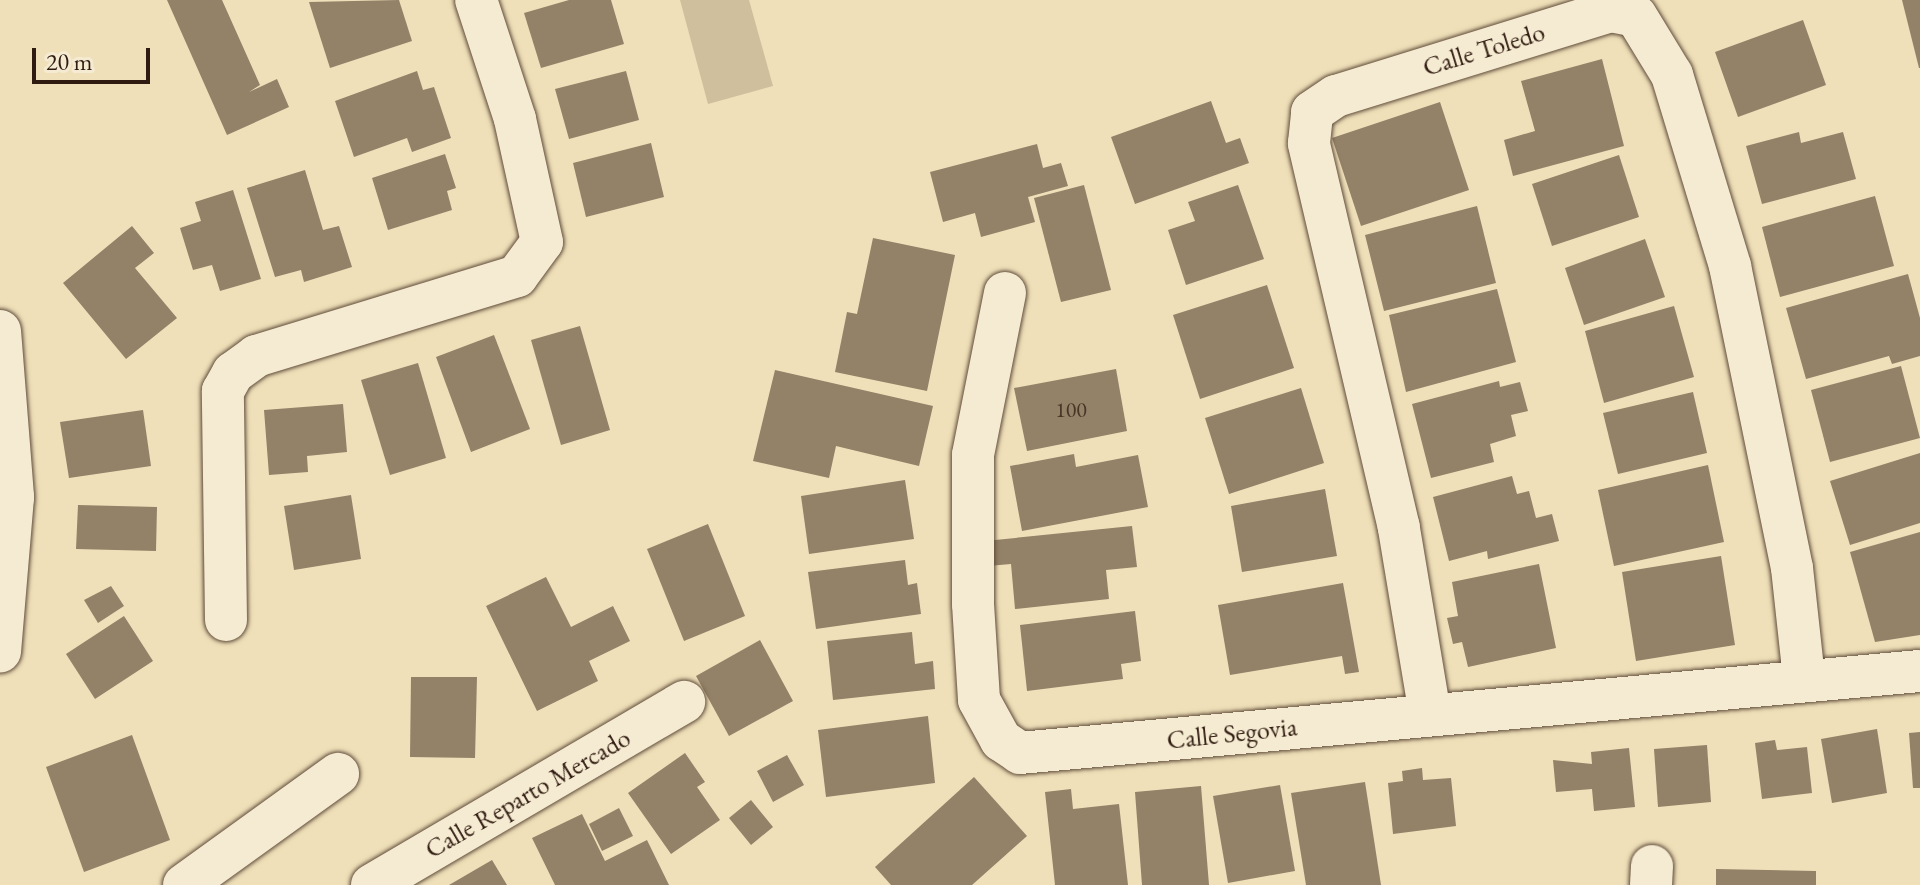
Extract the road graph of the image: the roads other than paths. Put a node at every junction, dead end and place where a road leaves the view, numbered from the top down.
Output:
1 (476, 0) edge
2 (1005, 293) dead end
3 (0, 331) edge
4 (226, 620) dead end
5 (0, 651) edge
6 (1920, 671) edge
7 (1804, 678) junction
8 (684, 702) dead end
9 (1430, 714) junction
10 (338, 774) dead end
11 (184, 885) edge
12 (372, 885) edge

1 - 4 street
2 - 9 street, Calle Segovia
3 - 5 street
6 - 7 street, Calle Segovia
7 - 9 street, Calle Segovia
7 - 9 street, Calle Toledo
8 - 12 street, Calle Reparto Mercado
10 - 11 street

